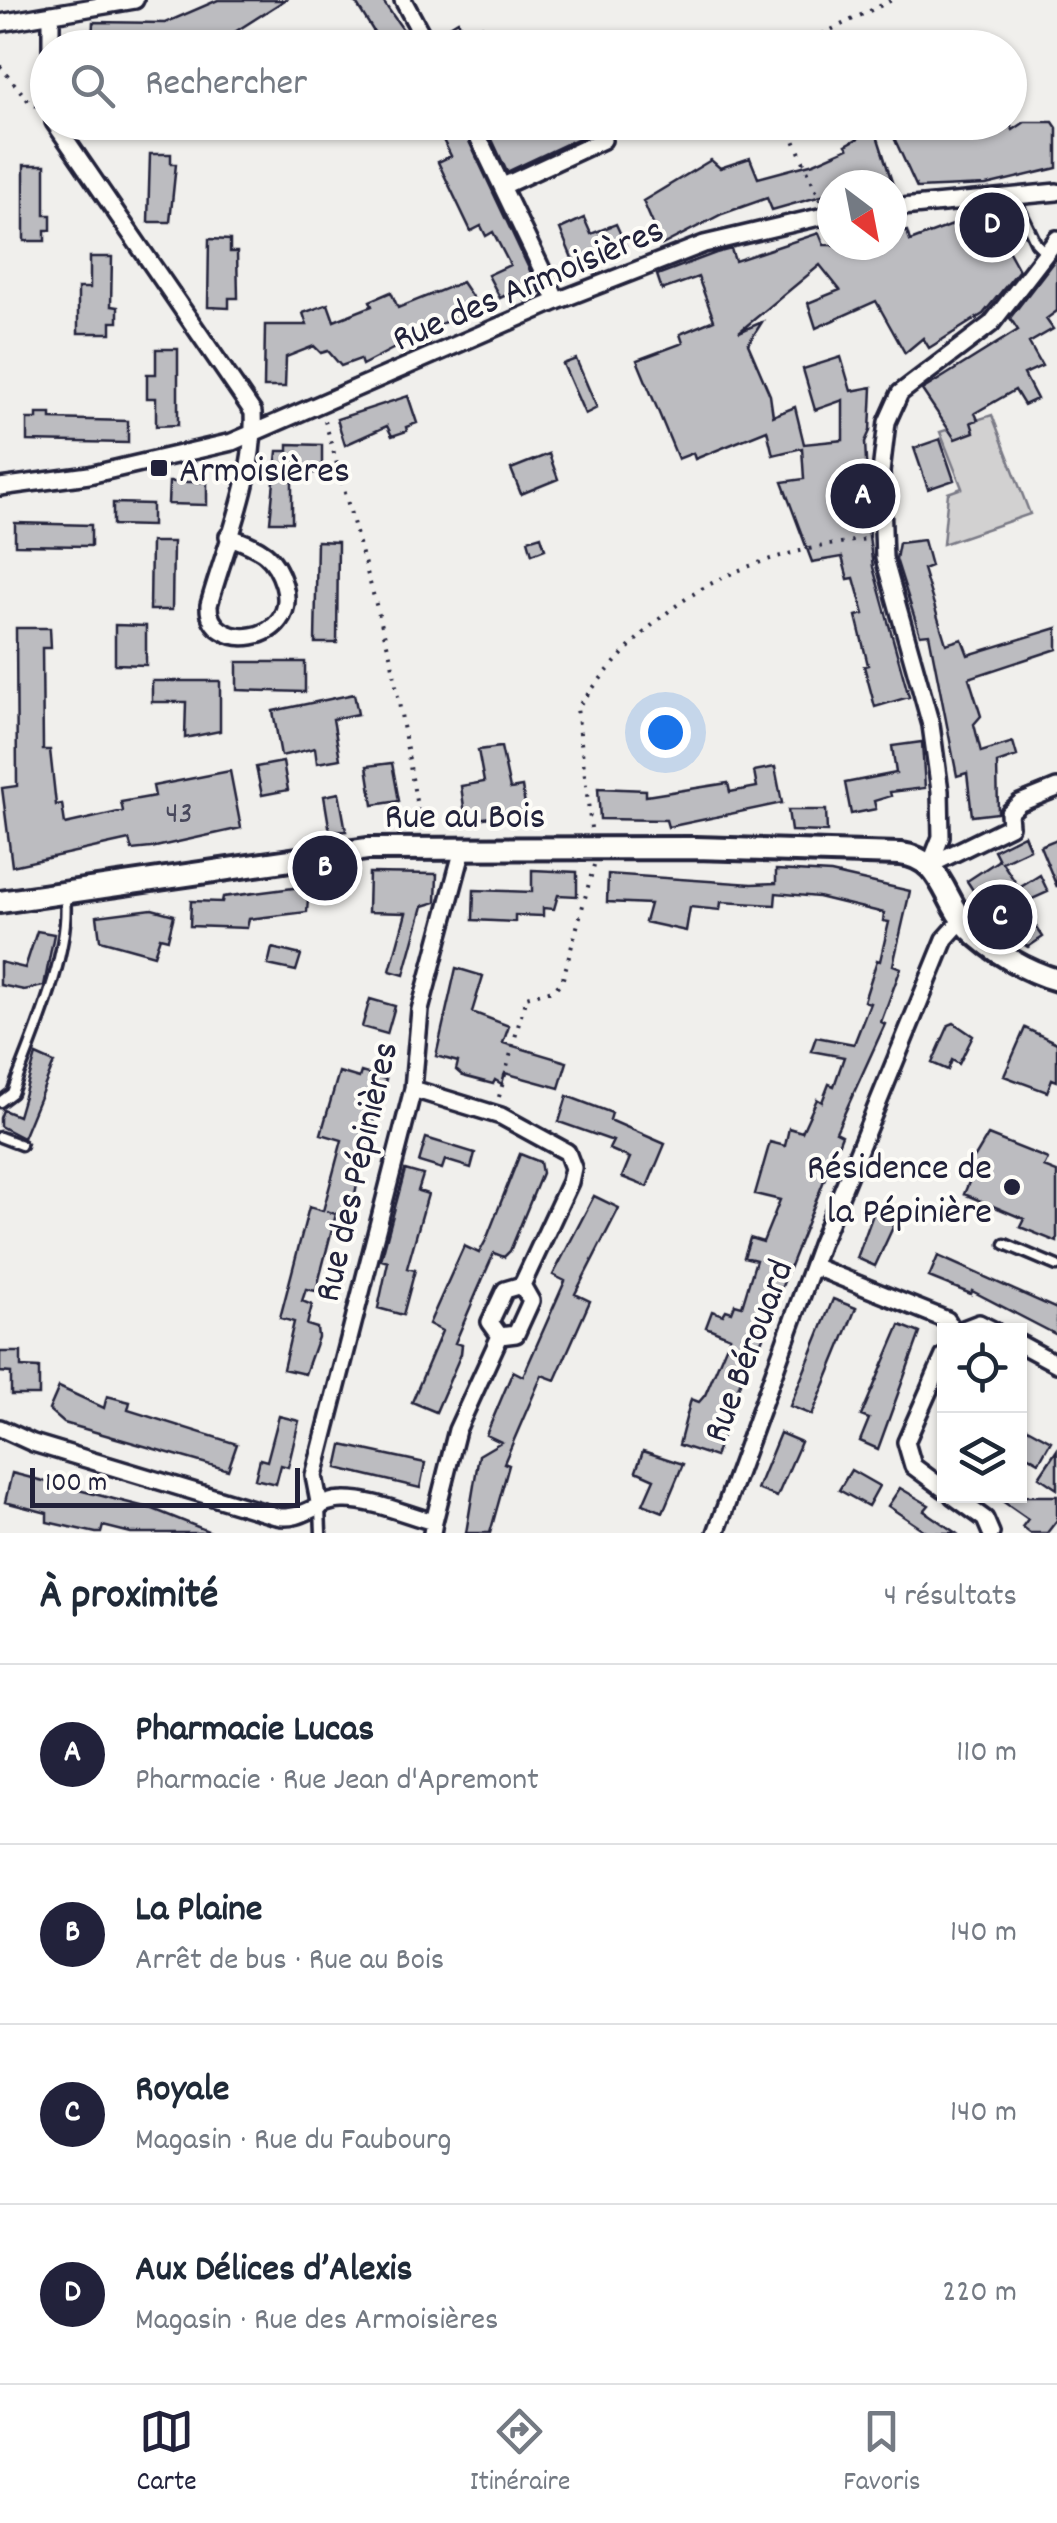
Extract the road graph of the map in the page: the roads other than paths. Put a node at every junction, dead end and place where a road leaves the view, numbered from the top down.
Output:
1 (136, 0) edge
2 (403, 0) edge
3 (51, 14) junction
4 (0, 23) edge
5 (51, 30) edge
6 (419, 30) edge
7 (66, 140) edge
8 (479, 140) edge
9 (602, 140) dead end
10 (503, 186) junction
11 (1057, 192) edge
12 (1006, 198) junction
13 (907, 207) edge
14 (817, 217) edge
15 (1057, 239) edge
16 (1046, 253) junction
17 (557, 301) junction
18 (254, 433) junction
19 (0, 487) edge
20 (228, 536) junction
21 (1057, 788) edge
22 (462, 849) junction
23 (930, 865) junction
24 (64, 892) junction
25 (0, 902) edge
26 (962, 920) junction
27 (1057, 980) edge
28 (412, 1089) junction
29 (0, 1102) edge
30 (0, 1136) edge
31 (20, 1145) dead end
32 (1005, 1244) dead end
33 (1057, 1266) edge
34 (815, 1267) junction
35 (522, 1284) junction
36 (949, 1323) edge
37 (500, 1336) junction
38 (1027, 1348) edge
39 (1057, 1364) edge
40 (937, 1372) edge
41 (0, 1428) edge
42 (937, 1484) edge
43 (963, 1503) edge
44 (320, 1507) junction
45 (433, 1528) edge
46 (321, 1533) edge
47 (716, 1533) edge
48 (991, 1533) edge

1 - 3 street
2 - 6 street
3 - 4 street
3 - 5 street
7 - 18 street
8 - 10 street
9 - 10 street
10 - 17 street
11 - 12 street
12 - 13 street
12 - 16 lane
14 - 17 street, Rue des Armoisières
15 - 16 street
16 - 23 street
17 - 18 street, Rue des Armoisières
18 - 19 street, Rue des Armoisières
18 - 20 street
20 - 20 street
21 - 23 street
22 - 23 main road, Rue au Bois
22 - 24 main road, Rue au Bois
22 - 28 street, Rue des Pépinières
23 - 26 main road
24 - 25 main road, Rue au Bois
24 - 29 lane
26 - 27 main road
26 - 34 street, Rue Bérouard
28 - 35 street
28 - 44 street, Rue des Pépinières
30 - 31 lane
32 - 33 lane
34 - 36 street
34 - 47 street, Rue Bérouard
35 - 37 street
35 - 37 street
37 - 45 street
38 - 39 street
40 - 42 street
41 - 44 street
43 - 48 street
44 - 45 street
44 - 46 lane

